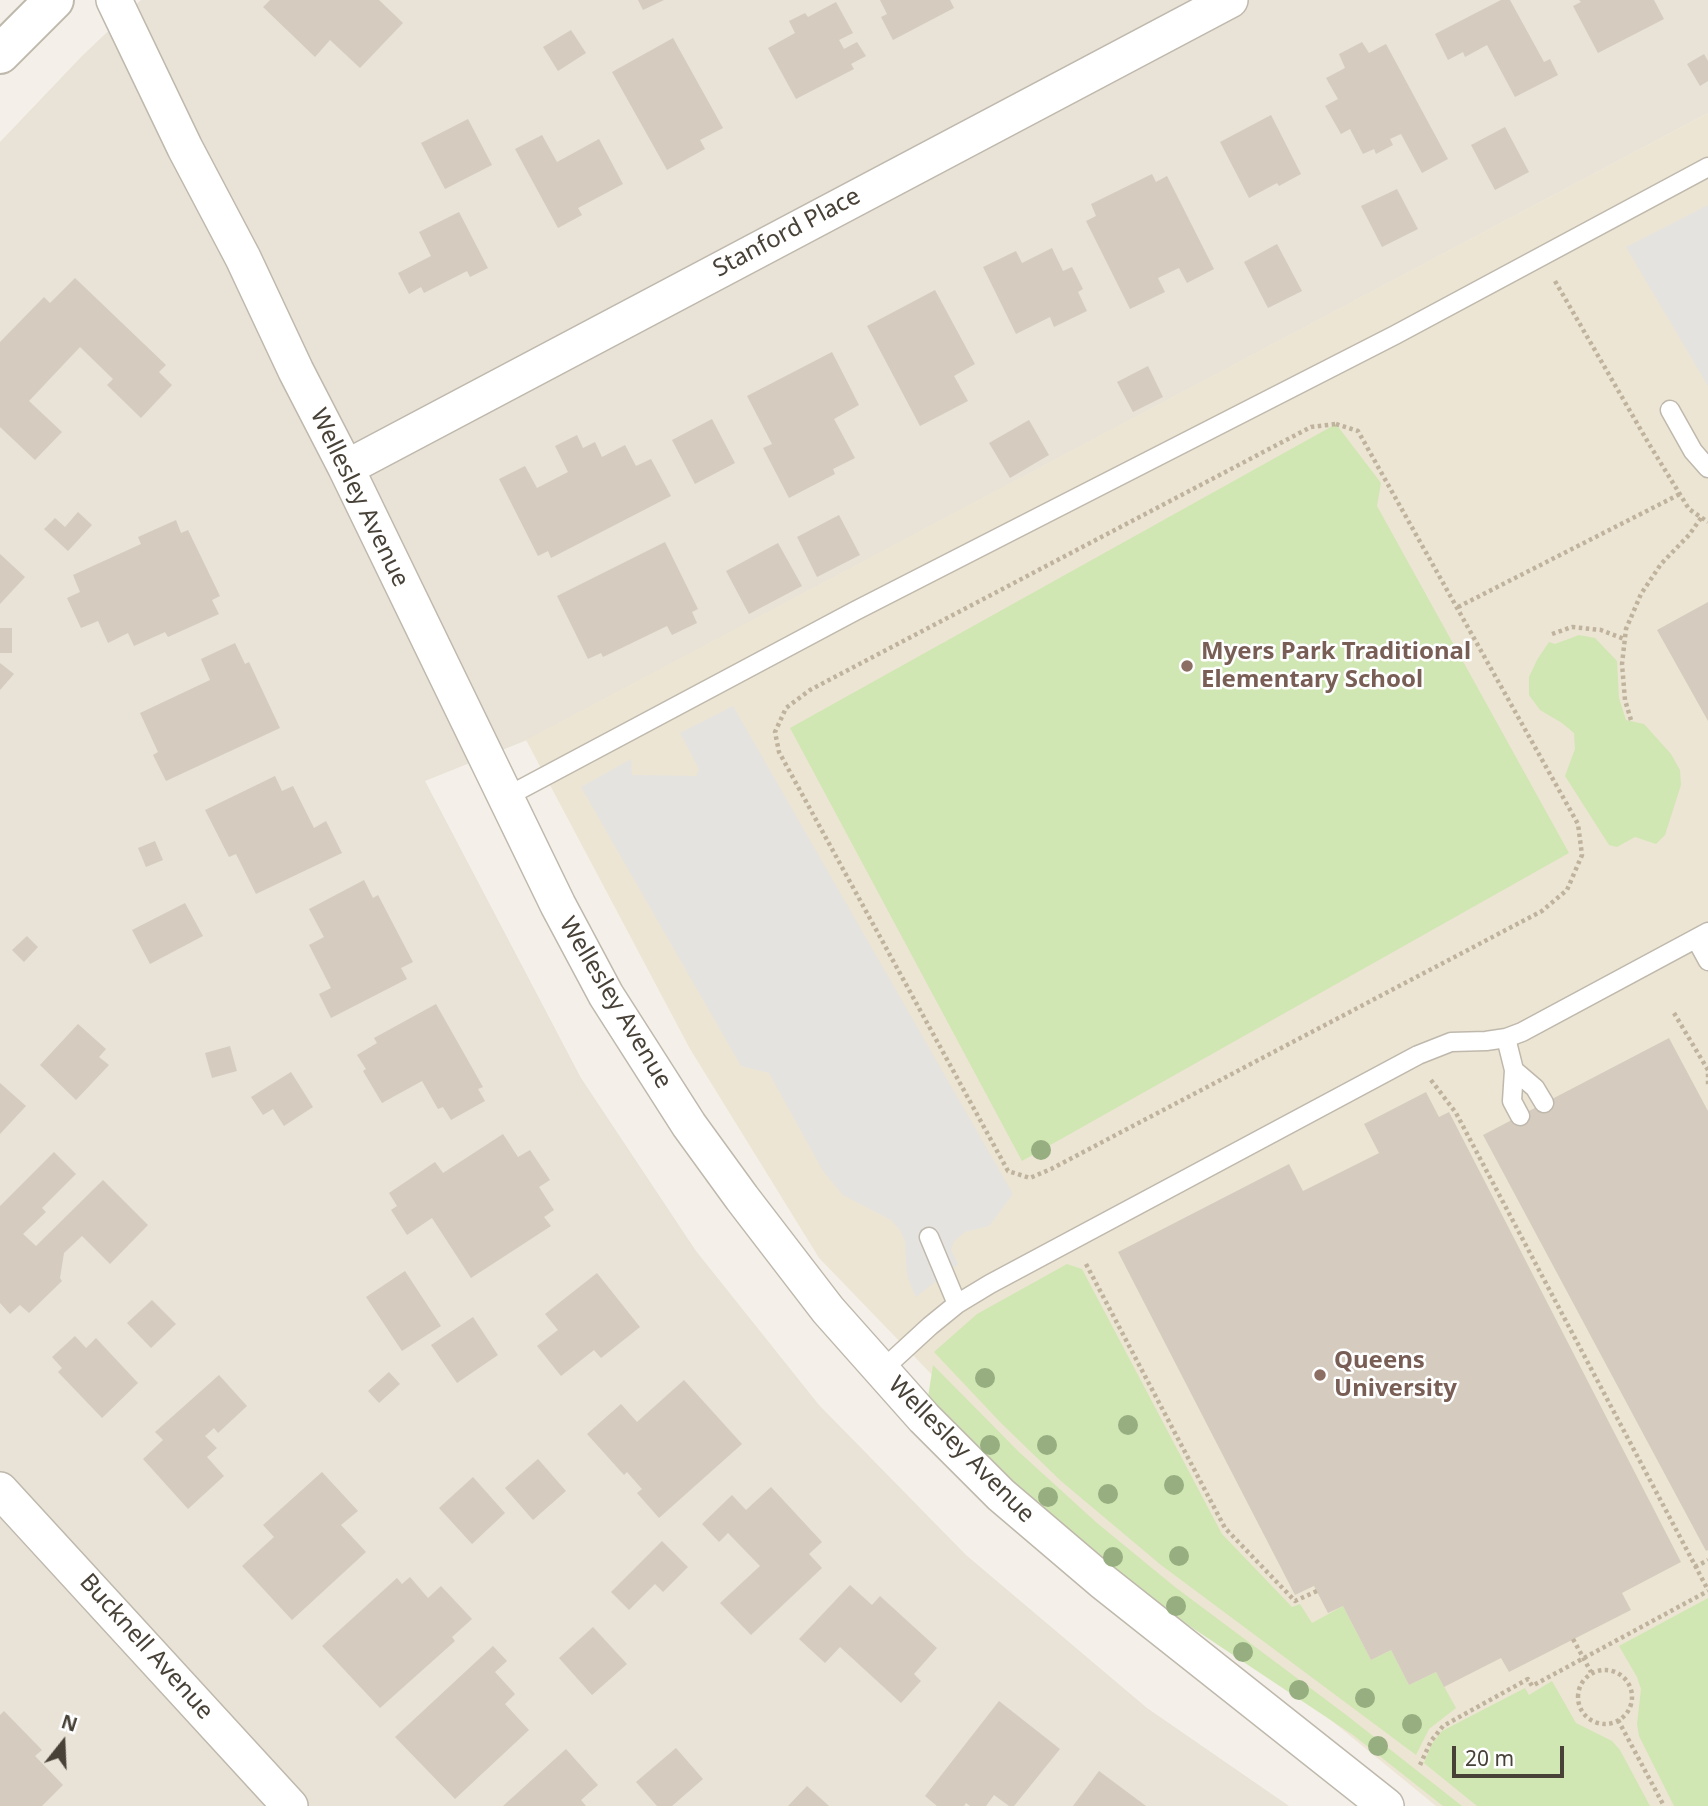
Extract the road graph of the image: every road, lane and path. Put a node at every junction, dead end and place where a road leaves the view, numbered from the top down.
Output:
1 (54, 0) edge
2 (114, 0) edge
3 (1230, 0) edge
4 (0, 54) edge
5 (1708, 167) edge
6 (1541, 256) junction
7 (1670, 410) dead end
8 (346, 468) junction
9 (1708, 468) edge
10 (1680, 494) junction
11 (1701, 518) junction
12 (1708, 522) edge
13 (1458, 607) junction
14 (1552, 634) dead end
15 (1624, 639) junction
16 (1631, 720) dead end
17 (506, 797) junction
18 (1702, 936) edge
19 (1708, 961) edge
20 (1674, 1013) dead end
21 (1506, 1038) junction
22 (1514, 1070) junction
23 (1429, 1075) dead end
24 (1708, 1085) edge
25 (1544, 1103) dead end
26 (1520, 1116) dead end
27 (929, 1237) dead end
28 (1073, 1239) junction
29 (957, 1304) junction
30 (881, 1371) junction
31 (0, 1490) edge
32 (1708, 1560) edge
33 (1695, 1567) junction
34 (1708, 1590) edge
35 (1317, 1591) dead end
36 (1573, 1639) dead end
37 (1583, 1658) junction
38 (1591, 1672) junction
39 (1618, 1720) junction
40 (1420, 1765) dead end
41 (290, 1806) edge
42 (1386, 1806) edge
43 (1664, 1806) edge

1 - 4 street
2 - 8 street, Wellesley Avenue
3 - 8 street, Stanford Place
5 - 6 lane
6 - 10 path
6 - 17 lane
7 - 9 lane
8 - 17 street, Wellesley Avenue
10 - 11 path
10 - 13 path
11 - 12 path
11 - 15 path
13 - 13 path
14 - 15 path
15 - 16 path
17 - 30 street, Wellesley Avenue
18 - 19 lane
18 - 21 lane
20 - 24 path
21 - 22 lane
21 - 28 lane
22 - 25 lane
22 - 26 lane
23 - 33 path
27 - 29 lane
28 - 29 lane
28 - 35 path
29 - 30 lane
30 - 42 street, Wellesley Avenue
31 - 41 street, Bucknell Avenue
32 - 33 path
33 - 34 path
34 - 37 path
36 - 37 path
37 - 38 path
37 - 40 path
38 - 39 path
38 - 39 path
39 - 43 path

